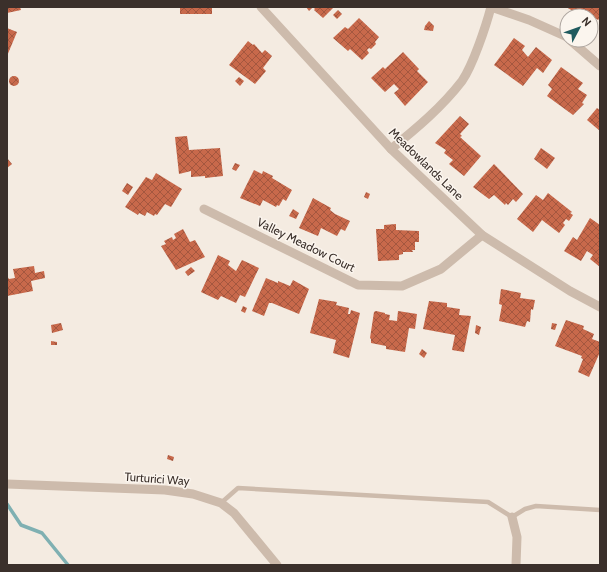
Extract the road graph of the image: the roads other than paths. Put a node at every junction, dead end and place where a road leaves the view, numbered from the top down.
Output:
1 (261, 7) edge
2 (491, 7) edge
3 (559, 34) edge
4 (579, 48) edge
5 (600, 66) edge
6 (391, 149) junction
7 (204, 209) dead end
8 (482, 235) junction
9 (600, 307) edge
10 (7, 484) edge
11 (221, 503) junction
12 (600, 510) edge
13 (512, 517) junction
14 (277, 565) edge
15 (516, 565) edge

1 - 6 street, Meadowlands Lane
2 - 3 street
2 - 6 street
4 - 5 street
6 - 8 street, Meadowlands Lane
7 - 8 street, Valley Meadow Court
8 - 9 street, Meadowlands Lane
10 - 11 street, Turturici Way
11 - 13 lane
11 - 14 street, Turturici Way
12 - 13 lane
13 - 15 street

